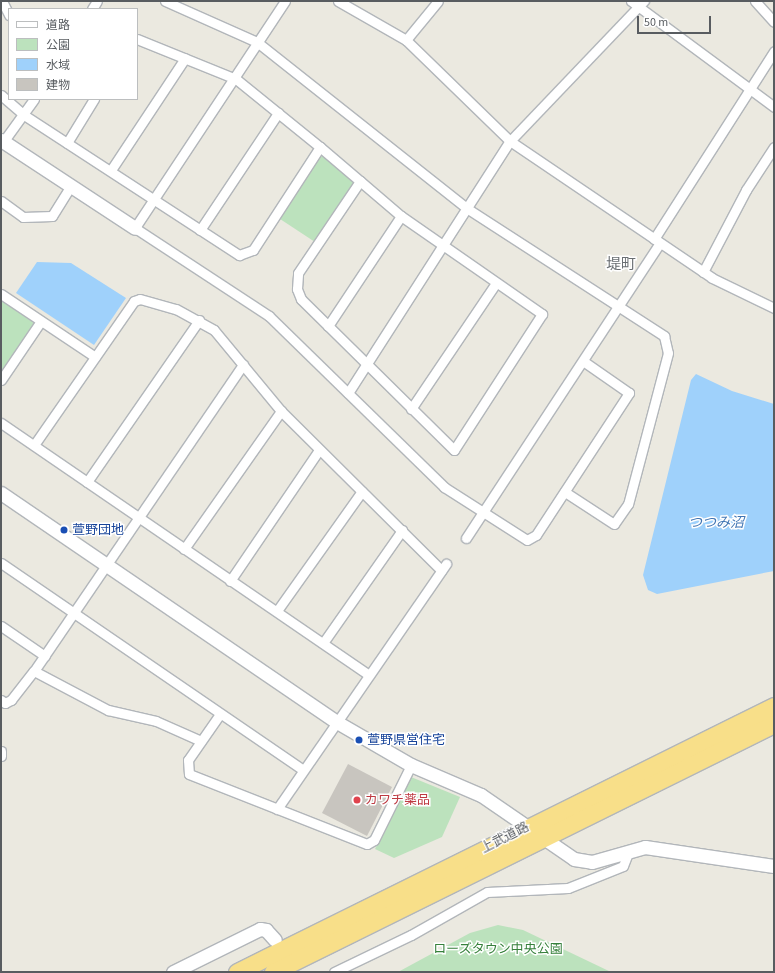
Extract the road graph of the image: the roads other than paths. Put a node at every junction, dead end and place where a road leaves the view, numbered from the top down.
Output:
1 (2, 1) edge
2 (165, 1) edge
3 (285, 1) edge
4 (338, 1) edge
5 (438, 1) edge
6 (630, 1) edge
7 (755, 1) edge
8 (642, 5) edge
9 (8, 13) edge
10 (774, 22) edge
11 (138, 39) edge
12 (406, 40) junction
13 (257, 42) junction
14 (774, 51) edge
15 (185, 58) junction
16 (236, 79) junction
17 (750, 88) junction
18 (1, 95) edge
19 (33, 100) edge
20 (93, 100) edge
21 (774, 106) edge
22 (278, 113) junction
23 (24, 115) junction
24 (2, 141) edge
25 (510, 142) junction
26 (66, 143) junction
27 (320, 147) junction
28 (774, 147) edge
29 (111, 170) junction
30 (360, 181) junction
31 (70, 187) junction
32 (1, 200) edge
33 (156, 200) junction
34 (468, 209) junction
35 (401, 216) junction
36 (135, 228) junction
37 (200, 230) junction
38 (657, 241) junction
39 (443, 247) junction
40 (703, 272) junction
41 (496, 283) junction
42 (1, 294) edge
43 (619, 306) junction
44 (774, 308) edge
45 (199, 320) junction
46 (41, 321) junction
47 (328, 326) junction
48 (95, 357) junction
49 (583, 361) junction
50 (243, 364) junction
51 (367, 365) junction
52 (1, 380) edge
53 (348, 393) junction
54 (412, 409) junction
55 (281, 411) junction
56 (1, 423) edge
57 (34, 445) junction
58 (319, 450) junction
59 (86, 482) junction
60 (362, 491) junction
61 (565, 492) junction
62 (1, 493) edge
63 (482, 512) junction
64 (138, 518) junction
65 (402, 530) junction
66 (466, 538) dead end
67 (184, 549) junction
68 (1, 563) edge
69 (106, 564) junction
70 (230, 581) junction
71 (279, 608) dead end
72 (73, 613) junction
73 (1, 626) edge
74 (323, 643) junction
75 (45, 656) junction
76 (34, 671) junction
77 (368, 674) junction
78 (1, 700) edge
79 (774, 706) edge
80 (220, 714) junction
81 (335, 721) junction
82 (774, 724) edge
83 (201, 741) junction
84 (1, 751) edge
85 (1, 756) edge
86 (411, 765) junction
87 (302, 769) junction
88 (277, 809) junction
89 (528, 826) junction
90 (544, 839) junction
91 (629, 850) junction
92 (774, 866) edge
93 (275, 940) dead end
94 (173, 972) edge
95 (237, 972) edge
96 (273, 972) edge
97 (334, 972) edge

1 - 9 street
2 - 13 street
3 - 13 street
4 - 12 street
5 - 12 street
6 - 8 street
7 - 10 street
8 - 17 street
8 - 25 street
11 - 15 street
12 - 25 street
13 - 16 street
13 - 34 street
14 - 17 street
15 - 16 street
15 - 29 street
16 - 22 street
16 - 33 street
17 - 21 street
17 - 38 street
18 - 23 street
19 - 23 street
20 - 26 street
22 - 27 street
22 - 37 street
23 - 24 street
23 - 26 street
24 - 31 street
25 - 34 street
25 - 38 street
26 - 29 street
27 - 30 street
27 - 37 street
28 - 40 street
29 - 33 street
30 - 35 street
30 - 47 street
31 - 32 street
31 - 36 street
33 - 36 street
33 - 37 street
34 - 39 street
34 - 43 street
35 - 39 street
35 - 47 street
36 - 53 street
38 - 40 street
38 - 43 street
39 - 41 street
39 - 51 street
40 - 44 street
41 - 54 street
41 - 54 street
42 - 46 street
43 - 49 street
43 - 61 street
45 - 48 street
45 - 50 street
45 - 59 street
46 - 48 street
46 - 52 street
47 - 51 street
48 - 57 street
49 - 61 street
49 - 63 street
50 - 55 street
50 - 64 street
51 - 53 street
51 - 54 street
53 - 63 street
55 - 58 street
55 - 67 street
56 - 57 street
57 - 59 street
58 - 60 street
58 - 70 street
59 - 64 street
60 - 65 street
60 - 71 street
61 - 63 street
62 - 69 street
63 - 66 street
64 - 67 street
64 - 69 street
65 - 74 street
65 - 77 street
67 - 70 street
68 - 72 street
69 - 72 street
69 - 81 street
70 - 74 street
72 - 75 street
72 - 80 street
73 - 75 street
74 - 77 street
75 - 76 street
76 - 78 street
76 - 83 street
77 - 81 street
79 - 89 highway, 上武道路
80 - 83 street
80 - 87 street
81 - 86 street
81 - 87 street
82 - 90 highway, 上武道路
83 - 88 street
84 - 85 street
86 - 88 street
86 - 89 street
87 - 88 street
89 - 90 street
89 - 95 highway, 上武道路
90 - 91 street
90 - 96 highway, 上武道路
91 - 92 street
91 - 97 street
93 - 94 street

